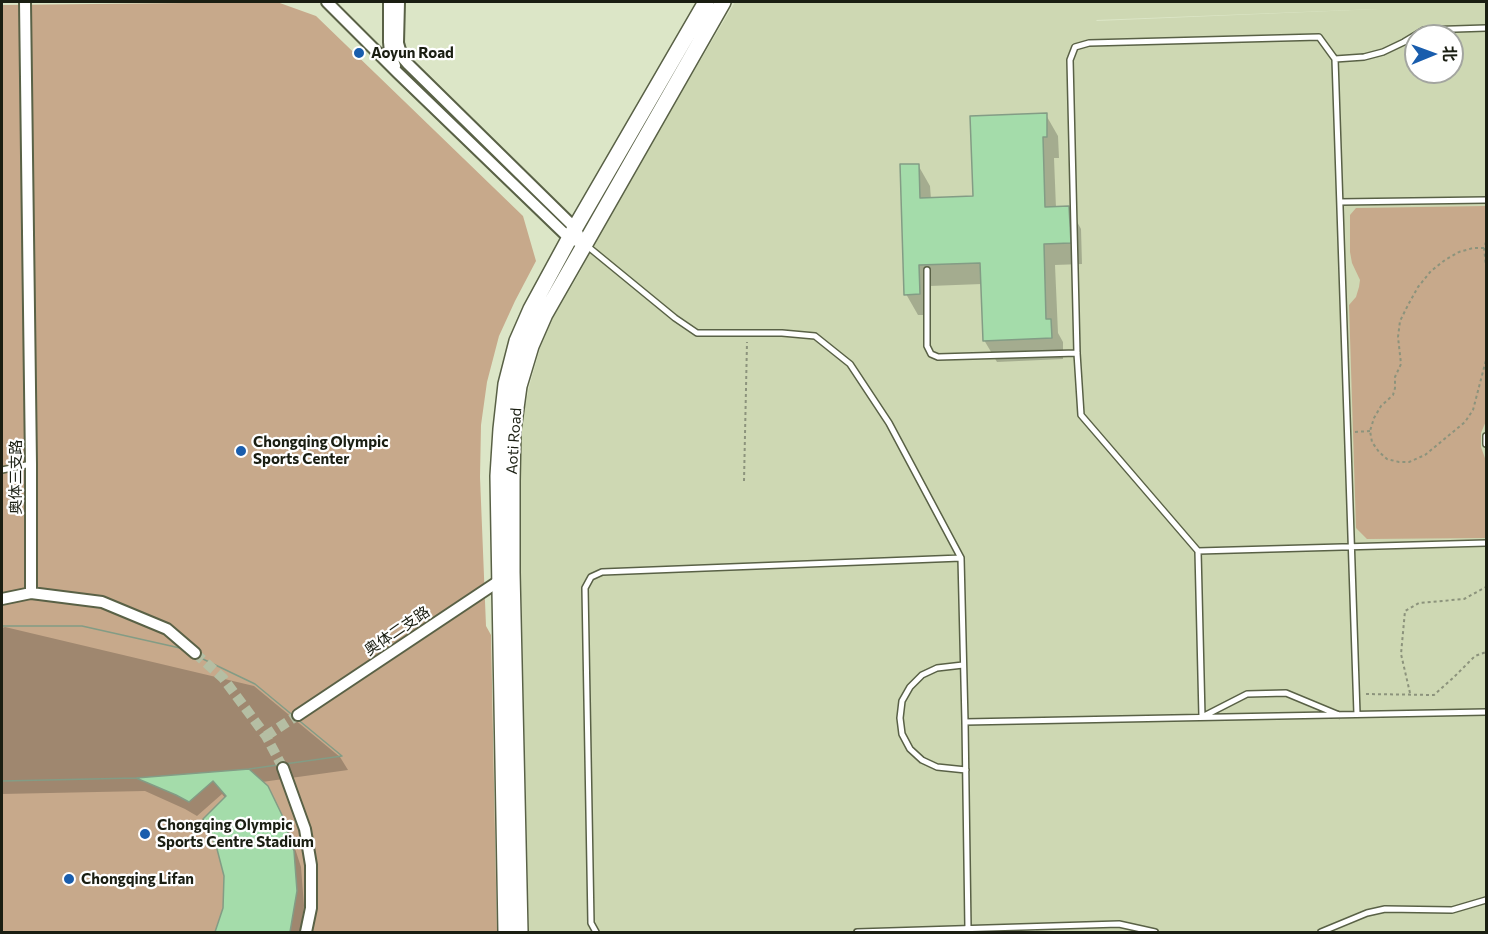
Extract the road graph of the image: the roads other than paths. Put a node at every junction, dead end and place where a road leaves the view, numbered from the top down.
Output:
1 (24, 2) edge
2 (327, 2) edge
3 (389, 2) edge
4 (399, 2) edge
5 (706, 2) edge
6 (723, 2) edge
7 (1486, 28) edge
8 (1335, 59) junction
9 (398, 74) junction
10 (1486, 200) edge
11 (1340, 202) junction
12 (572, 233) junction
13 (585, 244) junction
14 (927, 270) dead end
15 (1077, 353) junction
16 (1486, 436) edge
17 (1486, 444) edge
18 (31, 464) junction
19 (2, 470) edge
20 (1486, 543) edge
21 (1352, 547) junction
22 (1198, 551) junction
23 (961, 558) junction
24 (512, 572) junction
25 (499, 582) junction
26 (31, 593) junction
27 (2, 598) edge
28 (195, 654) tunnel mouth
29 (963, 665) junction
30 (1486, 712) edge
31 (1357, 714) junction
32 (298, 715) tunnel mouth
33 (1339, 715) junction
34 (1202, 717) junction
35 (965, 722) junction
36 (283, 768) tunnel mouth
37 (966, 770) junction
38 (1486, 900) edge
39 (968, 929) junction
40 (306, 933) edge
41 (506, 933) edge
42 (520, 933) edge
43 (596, 933) edge
44 (857, 933) edge
45 (1155, 933) edge
46 (1321, 933) edge

1 - 18 street, 奥体三支路
2 - 9 street
3 - 9 street
4 - 12 street
5 - 12 main road, Aoti Road
6 - 13 main road, Aoti Road
7 - 8 lane
8 - 11 lane
8 - 15 lane
9 - 12 street
10 - 11 lane
11 - 21 lane
12 - 13 street
12 - 25 main road, Aoti Road
13 - 23 lane
13 - 24 main road, Aoti Road
14 - 15 lane
15 - 22 lane
16 - 17 lane
18 - 19 lane
18 - 26 street, 奥体三支路
20 - 21 lane
21 - 22 lane
21 - 31 lane
22 - 34 lane
23 - 29 lane
23 - 43 lane
24 - 25 street, 奥体二支路
24 - 42 main road, Aoti Road
25 - 32 street, 奥体二支路
25 - 41 main road, Aoti Road
26 - 27 street
26 - 28 street
29 - 35 lane
29 - 37 lane
30 - 31 lane
31 - 33 lane
33 - 34 lane
33 - 34 lane
34 - 35 lane
35 - 37 lane
36 - 40 street
37 - 39 lane
38 - 46 lane
39 - 44 lane
39 - 45 lane

